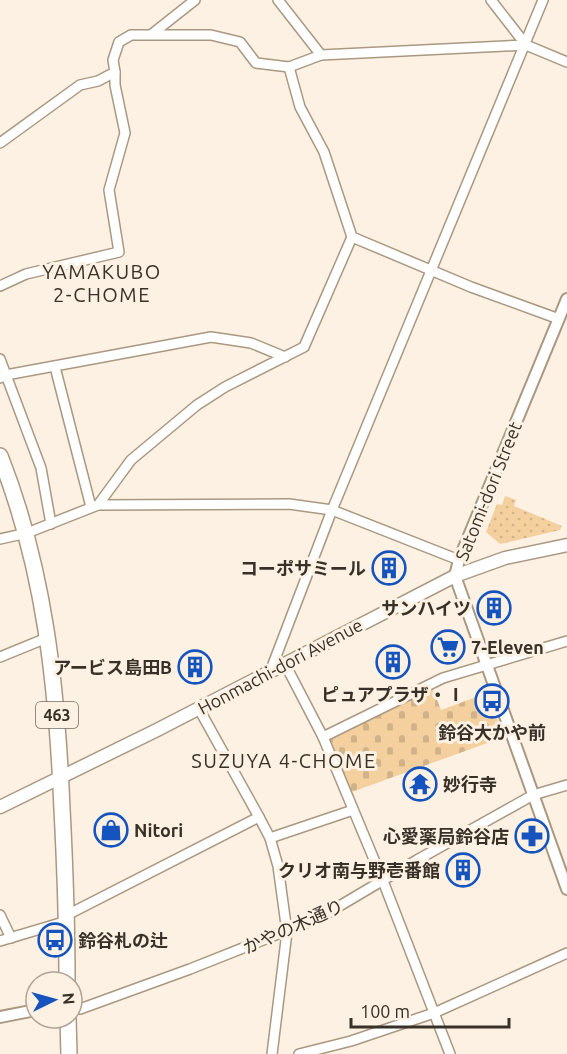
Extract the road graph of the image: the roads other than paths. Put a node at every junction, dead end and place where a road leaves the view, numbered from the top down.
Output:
1 (195, 0) edge
2 (278, 0) edge
3 (491, 0) edge
4 (543, 0) edge
5 (152, 34) junction
6 (526, 45) junction
7 (321, 55) junction
8 (567, 62) edge
9 (290, 67) junction
10 (115, 72) junction
11 (0, 143) edge
12 (352, 237) junction
13 (431, 269) junction
14 (0, 286) edge
15 (567, 299) edge
16 (559, 319) junction
17 (285, 357) junction
18 (0, 359) edge
19 (55, 367) junction
20 (3, 377) edge
21 (0, 456) edge
22 (95, 506) junction
23 (332, 510) junction
24 (51, 524) junction
25 (27, 533) junction
26 (0, 539) edge
27 (567, 545) edge
28 (459, 560) junction
29 (455, 576) junction
30 (49, 637) junction
31 (567, 641) edge
32 (0, 657) edge
33 (285, 664) junction
34 (486, 664) junction
35 (270, 672) junction
36 (199, 709) junction
37 (323, 737) junction
38 (61, 779) junction
39 (567, 785) edge
40 (533, 795) junction
41 (0, 807) edge
42 (353, 810) junction
43 (260, 817) junction
44 (270, 837) junction
45 (382, 881) junction
46 (567, 889) edge
47 (0, 915) edge
48 (67, 918) junction
49 (287, 932) junction
50 (11, 938) junction
51 (0, 941) edge
52 (567, 953) edge
53 (67, 970) edge
54 (84, 1008) edge
55 (24, 1012) edge
56 (434, 1013) junction
57 (0, 1017) edge
58 (68, 1030) edge
59 (69, 1054) edge
60 (273, 1054) edge
61 (299, 1054) edge
62 (450, 1054) edge

1 - 5 street
2 - 7 street
3 - 6 street
4 - 6 street
5 - 9 street
5 - 10 street
6 - 7 street
6 - 8 street
6 - 13 street
7 - 9 street
9 - 12 street
10 - 11 street
10 - 14 street
12 - 13 street
12 - 17 street
13 - 16 street
13 - 23 street
15 - 16 street, Satomi-dori Street
16 - 28 street, Satomi-dori Street
17 - 19 street
17 - 22 street
18 - 20 street
19 - 20 street
19 - 22 street
20 - 24 street
21 - 25 highway, 463
22 - 23 street
22 - 24 street
23 - 28 street
23 - 35 street
24 - 25 street
25 - 26 street
25 - 30 highway, 463
27 - 29 main road, Honmachi-dori Avenue
28 - 29 street, Satomi-dori Street
29 - 33 main road, Honmachi-dori Avenue
29 - 34 street, Satomi-dori Street
30 - 32 street
30 - 38 highway, 463
31 - 34 street
33 - 35 main road, Honmachi-dori Avenue
33 - 37 street
34 - 37 street
34 - 40 street, Satomi-dori Street
35 - 36 main road, Honmachi-dori Avenue
36 - 38 main road, Honmachi-dori Avenue
36 - 43 street
37 - 42 street
38 - 41 main road, Honmachi-dori Avenue
38 - 48 highway, 463
39 - 40 street, かやの木通り
40 - 45 street, かやの木通り
40 - 46 street, Satomi-dori Street
42 - 44 street
42 - 45 street
43 - 44 street
43 - 48 street
44 - 49 street
45 - 49 street, かやの木通り
45 - 56 street
47 - 50 street
48 - 50 street
48 - 53 highway, 463
49 - 54 street, かやの木通り
49 - 60 street
50 - 51 street
52 - 56 street
55 - 57 street
56 - 61 street
56 - 62 street
58 - 59 highway

